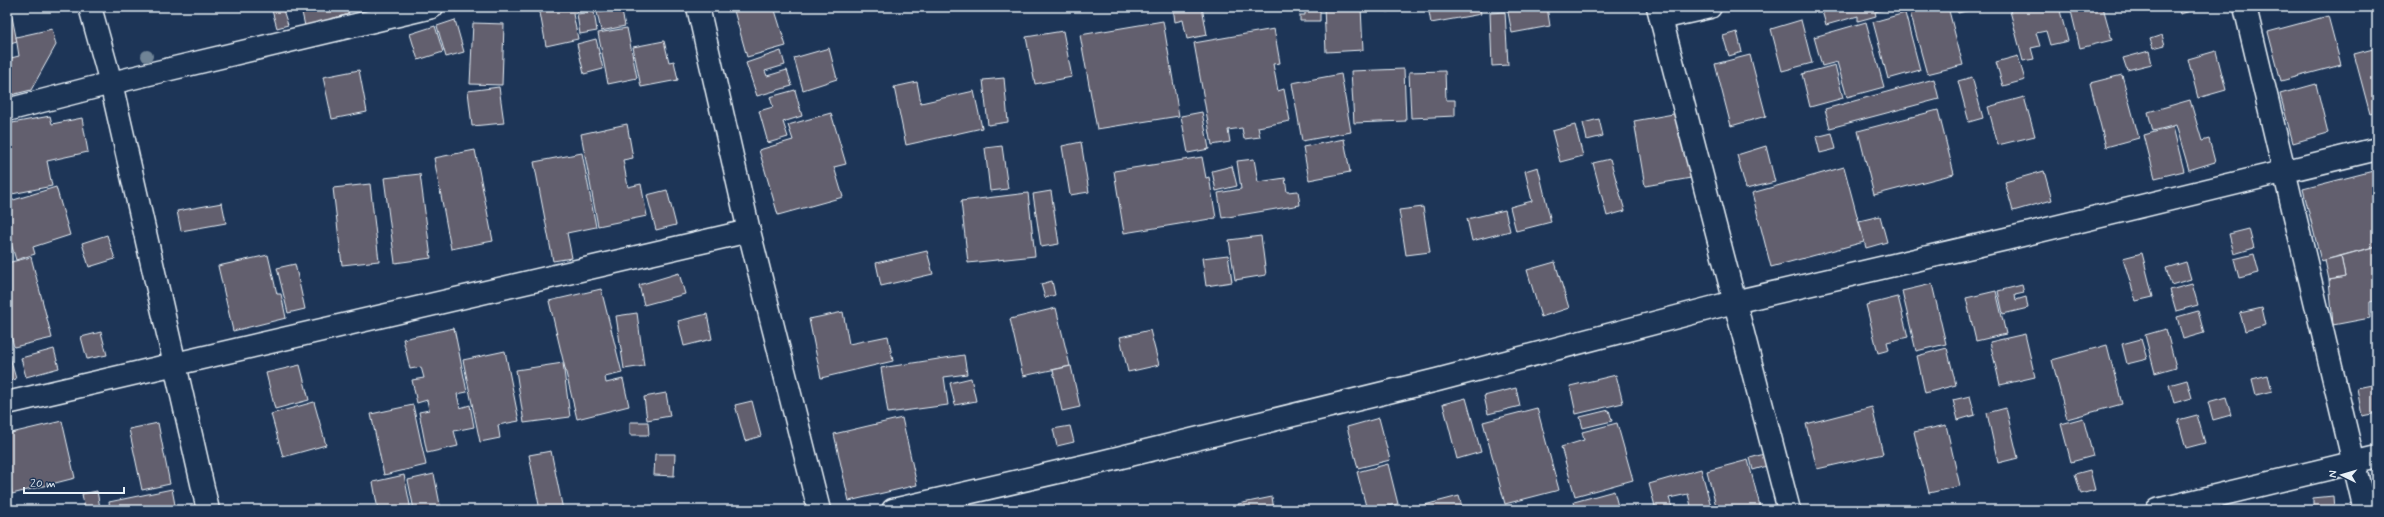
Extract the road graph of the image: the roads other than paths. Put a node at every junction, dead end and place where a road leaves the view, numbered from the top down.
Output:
1 (90, 7) edge
2 (432, 7) edge
3 (698, 7) edge
4 (1710, 7) edge
5 (2245, 7) edge
6 (1659, 13) edge
7 (111, 83) junction
8 (7, 110) edge
9 (2377, 149) edge
10 (2284, 172) junction
11 (749, 231) junction
12 (1734, 302) junction
13 (175, 362) junction
14 (7, 402) edge
15 (2377, 457) edge
16 (2353, 462) junction
17 (208, 510) edge
18 (819, 510) edge
19 (893, 510) edge
20 (1789, 510) edge
21 (2157, 510) edge
22 (2364, 510) edge

1 - 7 street
2 - 7 street
3 - 11 street
4 - 6 street
5 - 10 street
6 - 12 street
7 - 8 street
7 - 13 street
9 - 10 street
10 - 12 street
10 - 16 street
11 - 13 street
11 - 18 street
12 - 19 street
12 - 20 street
13 - 14 street
13 - 17 street
15 - 16 street
16 - 21 street
16 - 22 street

